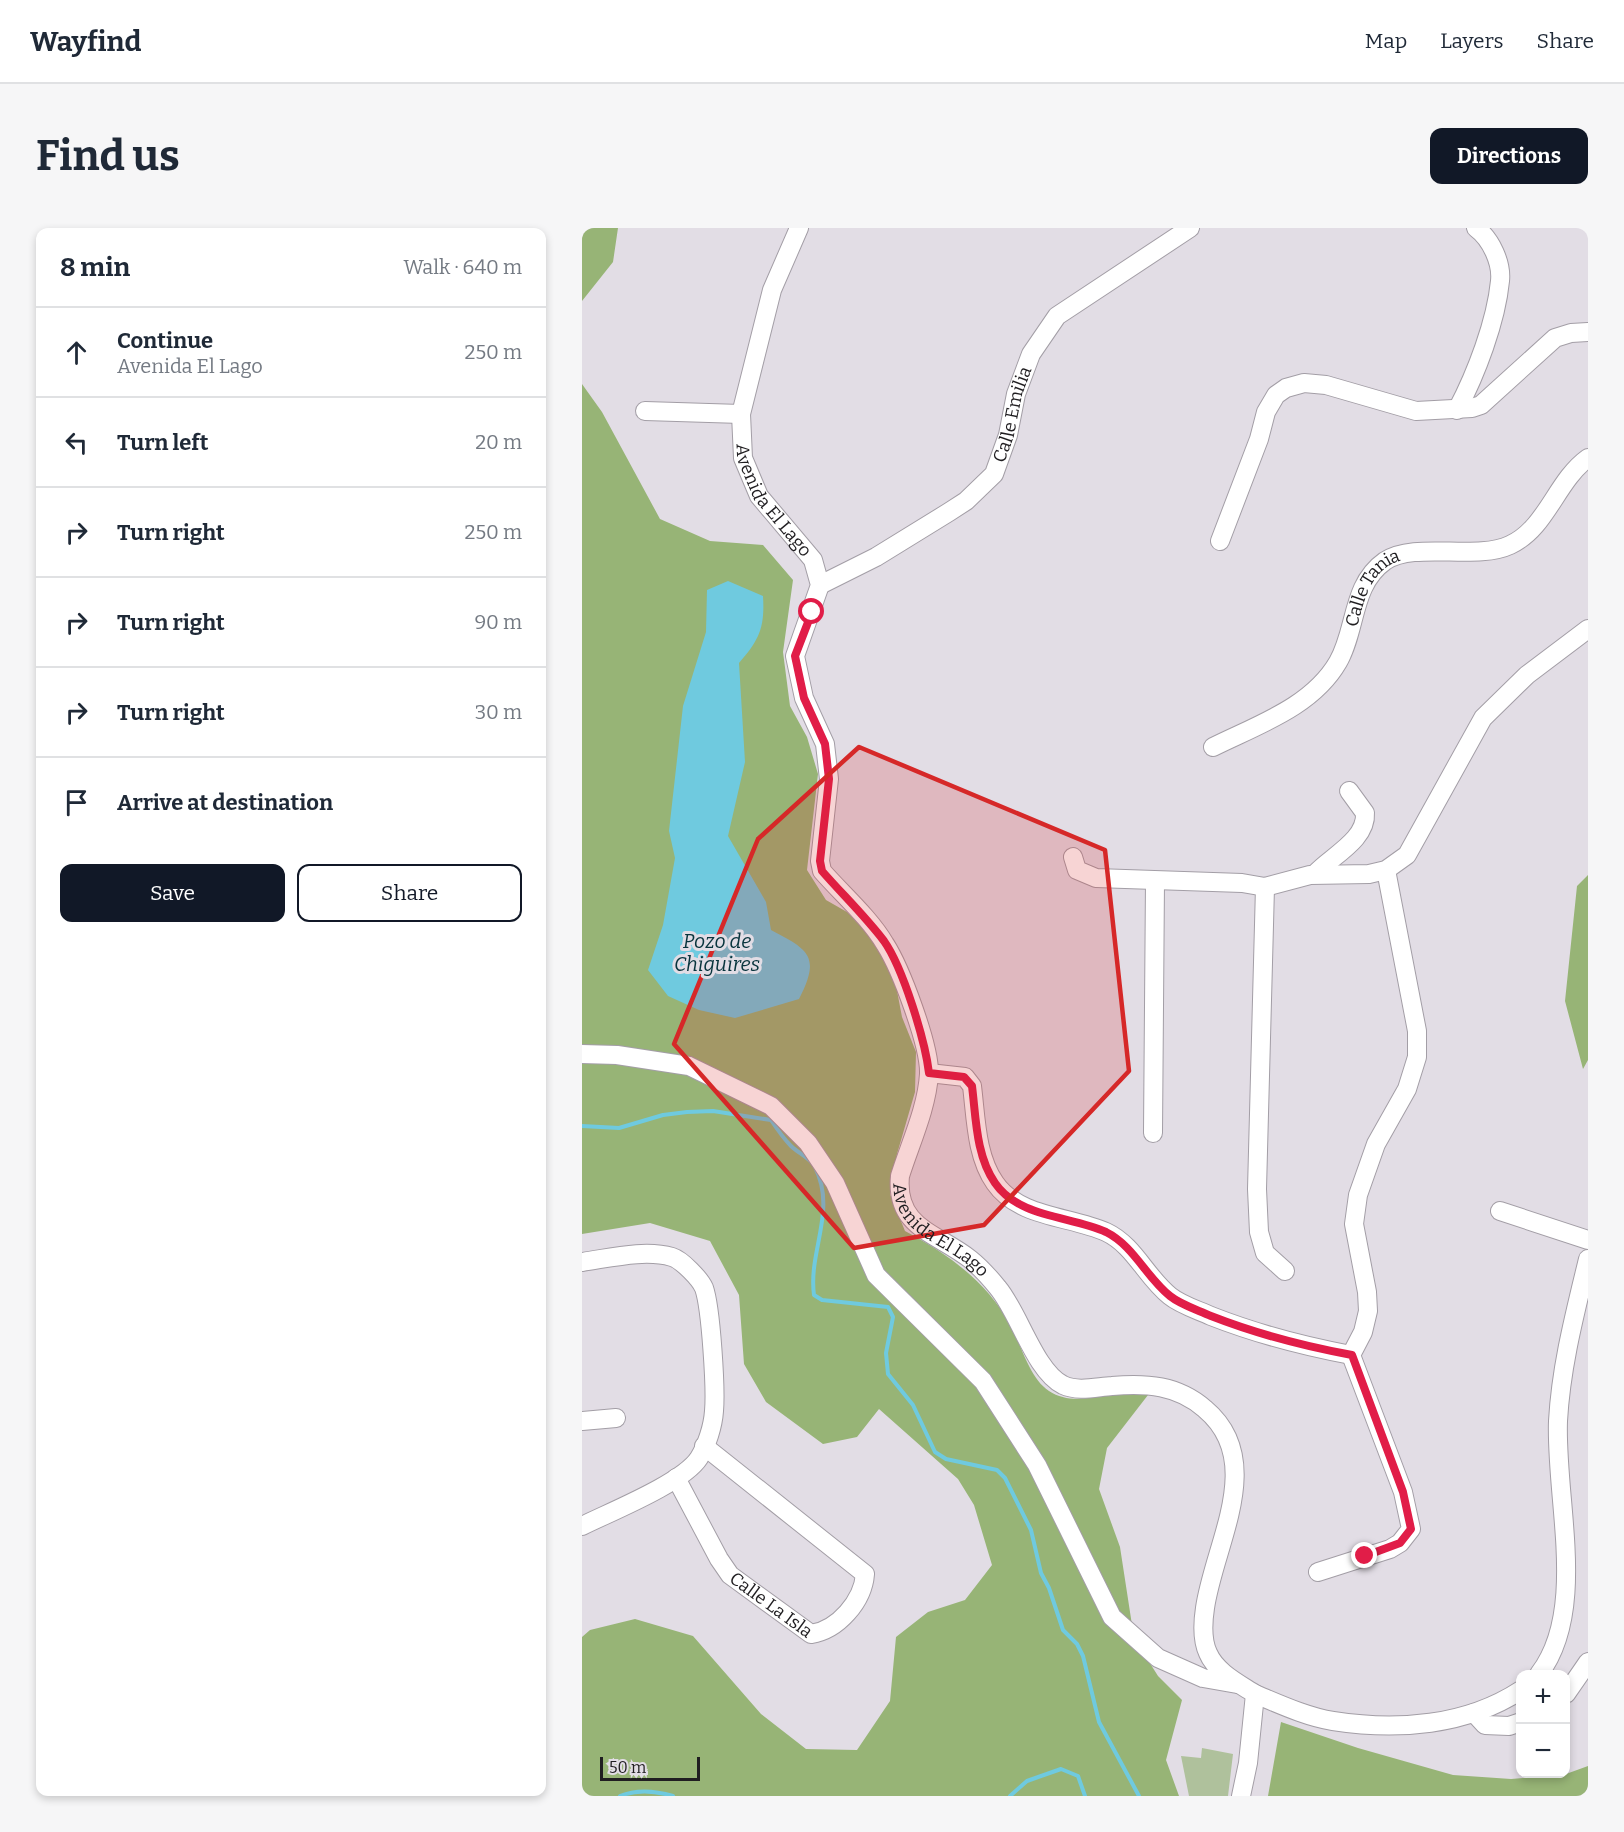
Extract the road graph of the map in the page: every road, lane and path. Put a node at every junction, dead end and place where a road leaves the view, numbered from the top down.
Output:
1 (800, 228) edge
2 (1190, 228) edge
3 (1476, 228) edge
4 (1588, 331) edge
5 (1457, 410) junction
6 (645, 411) dead end
7 (741, 414) junction
8 (1588, 458) edge
9 (1220, 542) dead end
10 (820, 585) junction
11 (1588, 629) edge
12 (1213, 747) dead end
13 (1349, 791) dead end
14 (1073, 857) dead end
15 (1386, 870) junction
16 (1315, 874) junction
17 (1155, 881) junction
18 (1265, 887) junction
19 (582, 1054) edge
20 (929, 1073) junction
21 (1153, 1132) dead end
22 (1500, 1210) dead end
23 (1588, 1240) edge
24 (1588, 1259) edge
25 (582, 1262) edge
26 (1285, 1270) dead end
27 (1352, 1355) junction
28 (616, 1418) dead end
29 (582, 1421) edge
30 (704, 1446) junction
31 (676, 1478) junction
32 (582, 1526) edge
33 (1318, 1572) dead end
34 (1588, 1662) edge
35 (1542, 1670) edge
36 (1239, 1684) junction
37 (1570, 1688) edge
38 (1516, 1693) edge
39 (1255, 1694) junction
40 (1474, 1713) junction
41 (1516, 1724) edge
42 (1241, 1796) edge

1 - 7 street, Avenida El Lago
2 - 10 street, Calle Emilia
3 - 5 street
4 - 5 street
5 - 9 street
6 - 7 street
7 - 10 street, Avenida El Lago
8 - 12 street, Calle Tania
10 - 20 street, Avenida El Lago
11 - 15 street
13 - 16 street
14 - 17 street
15 - 16 street
15 - 27 street
16 - 18 street
17 - 18 street
17 - 21 street
18 - 26 street
19 - 36 street
20 - 27 street
20 - 36 street, Avenida El Lago
22 - 23 street
24 - 35 street
25 - 30 street
27 - 33 street
28 - 29 street
30 - 31 street
30 - 31 street, Calle La Isla
31 - 32 street
34 - 37 street
36 - 39 street, Avenida El Lago
38 - 40 street, Avenida El Lago
39 - 40 street, Avenida El Lago
39 - 42 street
40 - 41 street

